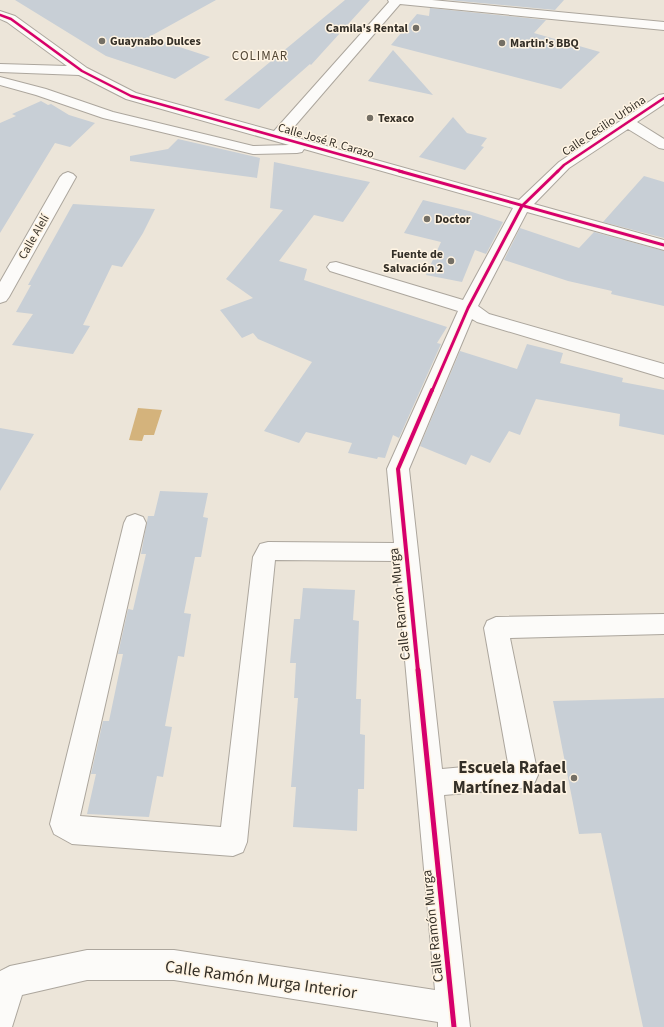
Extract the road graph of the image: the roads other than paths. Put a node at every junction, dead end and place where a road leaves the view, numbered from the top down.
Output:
1 (394, 0) edge
2 (397, 0) edge
3 (0, 16) edge
4 (664, 26) edge
5 (0, 68) edge
6 (82, 71) junction
7 (0, 81) edge
8 (664, 98) edge
9 (627, 122) junction
10 (277, 137) junction
11 (664, 145) edge
12 (310, 147) junction
13 (68, 177) dead end
14 (522, 206) junction
15 (664, 245) edge
16 (336, 268) dead end
17 (0, 297) edge
18 (468, 308) junction
19 (664, 371) edge
20 (135, 523) dead end
21 (406, 552) junction
22 (664, 624) edge
23 (429, 783) junction
24 (0, 1017) edge
25 (453, 1018) edge

1 - 2 street
2 - 4 street
2 - 10 street
3 - 6 street, Calle José R. Carazo
5 - 6 street
6 - 10 street, Calle José R. Carazo
7 - 12 street
8 - 9 street, Calle Cecilio Urbina
9 - 11 street
9 - 14 street, Calle Cecilio Urbina
10 - 12 street, Calle José R. Carazo
12 - 14 street, Calle José R. Carazo
13 - 17 street, Calle Alelí
14 - 15 street, Calle José R. Carazo
14 - 18 street, Calle Ramón Murga
16 - 18 street
18 - 19 street
18 - 21 street, Calle Ramón Murga
20 - 21 street
21 - 23 street, Calle Ramón Murga
22 - 23 street
23 - 25 street, Calle Ramón Murga
24 - 25 street, Calle Ramón Murga Interior

